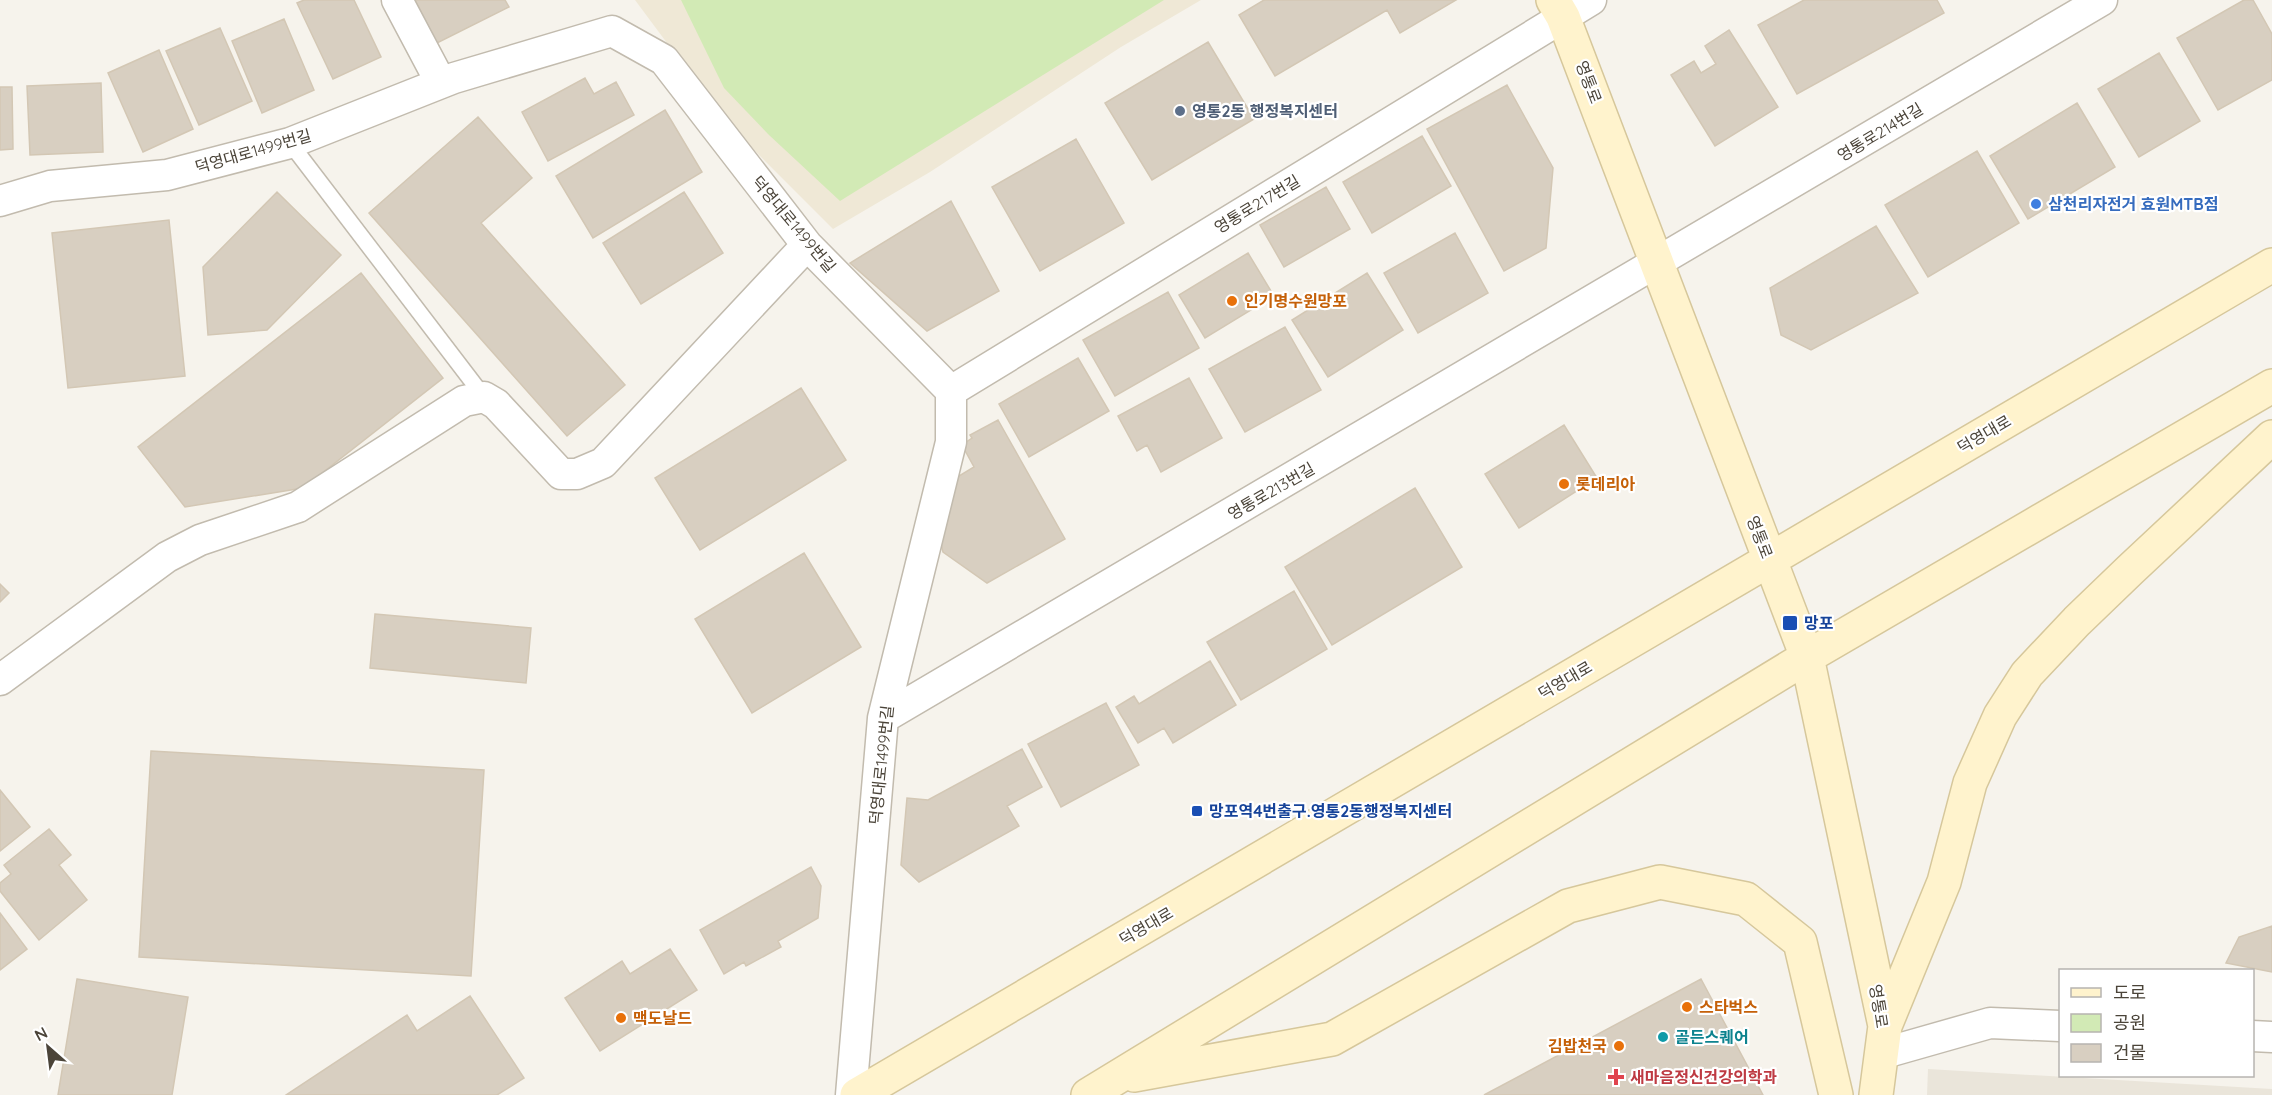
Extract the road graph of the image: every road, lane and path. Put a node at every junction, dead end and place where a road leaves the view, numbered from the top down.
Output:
1 (397, 0) edge
2 (1591, 0) edge
3 (2102, 0) edge
4 (1558, 8) edge
5 (441, 83) junction
6 (290, 143) junction
7 (0, 201) edge
8 (807, 245) junction
9 (1658, 263) junction
10 (2272, 265) edge
11 (2272, 386) edge
12 (951, 391) junction
13 (484, 397) junction
14 (2272, 437) edge
15 (1769, 560) junction
16 (1807, 657) junction
17 (0, 680) edge
18 (883, 718) junction
19 (2059, 1026) edge
20 (2254, 1036) edge
21 (2272, 1037) edge
22 (1883, 1040) junction
23 (1102, 1087) edge
24 (851, 1095) edge
25 (857, 1095) edge
26 (1836, 1095) edge
27 (1876, 1095) edge

1 - 5 street
2 - 4 street, 영통로217번길
3 - 9 street, 영통로214번길
4 - 9 street, 영통로
4 - 12 street, 영통로217번길
5 - 6 street, 덕영대로1499번길
5 - 8 street, 덕영대로1499번길
6 - 7 street, 덕영대로1499번길
6 - 13 lane
8 - 12 street, 덕영대로1499번길
8 - 13 street
9 - 15 street, 영통로
9 - 18 street, 영통로213번길
10 - 15 street, 덕영대로
11 - 16 street
12 - 18 street, 덕영대로1499번길
13 - 17 street
14 - 22 street
15 - 16 street, 영통로
15 - 25 street, 덕영대로
16 - 22 street, 영통로
16 - 23 street
18 - 24 street, 덕영대로1499번길
19 - 22 street
20 - 21 street
22 - 27 street, 영통로
23 - 26 street

